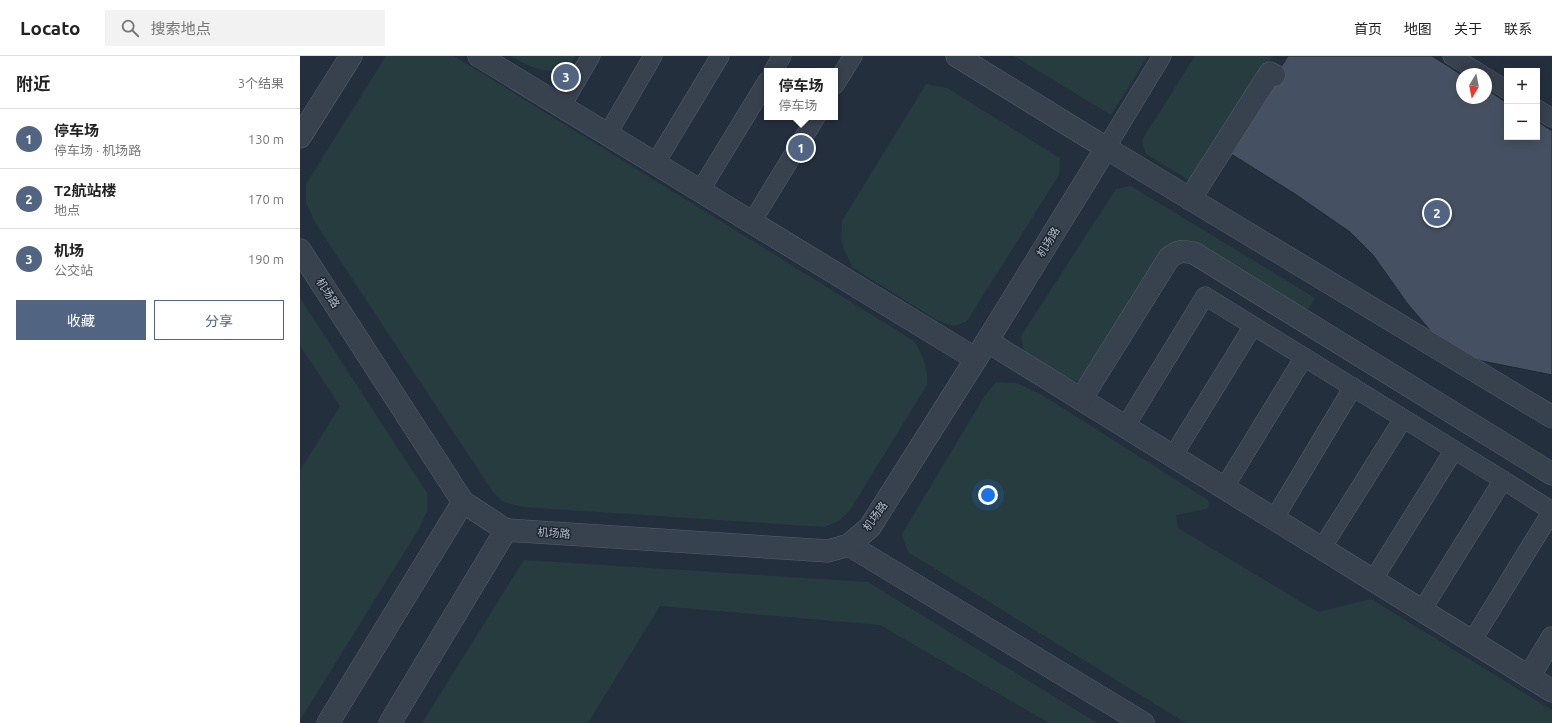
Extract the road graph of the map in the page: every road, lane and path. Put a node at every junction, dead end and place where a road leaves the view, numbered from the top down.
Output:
1 (350, 56) edge
2 (478, 56) edge
3 (591, 56) edge
4 (653, 56) edge
5 (720, 56) edge
6 (782, 56) edge
7 (853, 56) edge
8 (957, 56) edge
9 (1162, 56) edge
10 (1452, 56) edge
11 (775, 68) edge
12 (1471, 68) edge
13 (1274, 75) dead end
14 (838, 80) edge
15 (1492, 81) edge
16 (764, 86) edge
17 (1504, 88) edge
18 (561, 107) junction
19 (1540, 111) edge
20 (1552, 118) edge
21 (814, 120) edge
22 (607, 135) junction
23 (300, 137) edge
24 (1106, 148) junction
25 (655, 164) junction
26 (700, 191) junction
27 (1190, 199) junction
28 (752, 222) junction
29 (300, 250) edge
30 (1253, 326) junction
31 (982, 350) junction
32 (1304, 358) junction
33 (1352, 387) junction
34 (1081, 399) junction
35 (1552, 417) edge
36 (1404, 419) junction
37 (1125, 427) junction
38 (1454, 450) junction
39 (1173, 456) junction
40 (1552, 474) edge
41 (1503, 480) junction
42 (1224, 488) junction
43 (463, 502) junction
44 (1274, 519) junction
45 (506, 530) junction
46 (849, 545) junction
47 (1322, 548) junction
48 (1373, 580) junction
49 (1422, 610) junction
50 (1552, 638) edge
51 (1472, 641) junction
52 (1529, 677) junction
53 (1552, 691) edge
54 (328, 723) edge
55 (390, 723) edge
56 (1143, 723) edge

1 - 23 street
2 - 18 street
3 - 18 street
4 - 22 street
5 - 25 street
6 - 11 street
7 - 14 street
8 - 24 street
9 - 24 street
10 - 12 street
13 - 27 street
15 - 17 street
16 - 26 street
18 - 22 street
19 - 20 street
21 - 28 street
22 - 25 street
24 - 27 street
24 - 31 street, 机场路
25 - 26 street
26 - 28 street
27 - 35 street
28 - 31 street
29 - 43 street, 机场路
30 - 32 street
30 - 37 street
30 - 39 street
31 - 34 street
31 - 46 street, 机场路
32 - 33 street
32 - 42 street
33 - 36 street
33 - 44 street
34 - 37 street
34 - 40 street
36 - 38 street
36 - 47 street
37 - 39 street
38 - 41 street
38 - 48 street
39 - 42 street
41 - 49 street
41 - 51 street
42 - 44 street
43 - 45 street
43 - 54 street
44 - 47 street
45 - 46 street, 机场路
45 - 55 street
46 - 56 street
47 - 48 street
48 - 49 street
49 - 51 street
50 - 52 street
51 - 52 street
52 - 53 street

